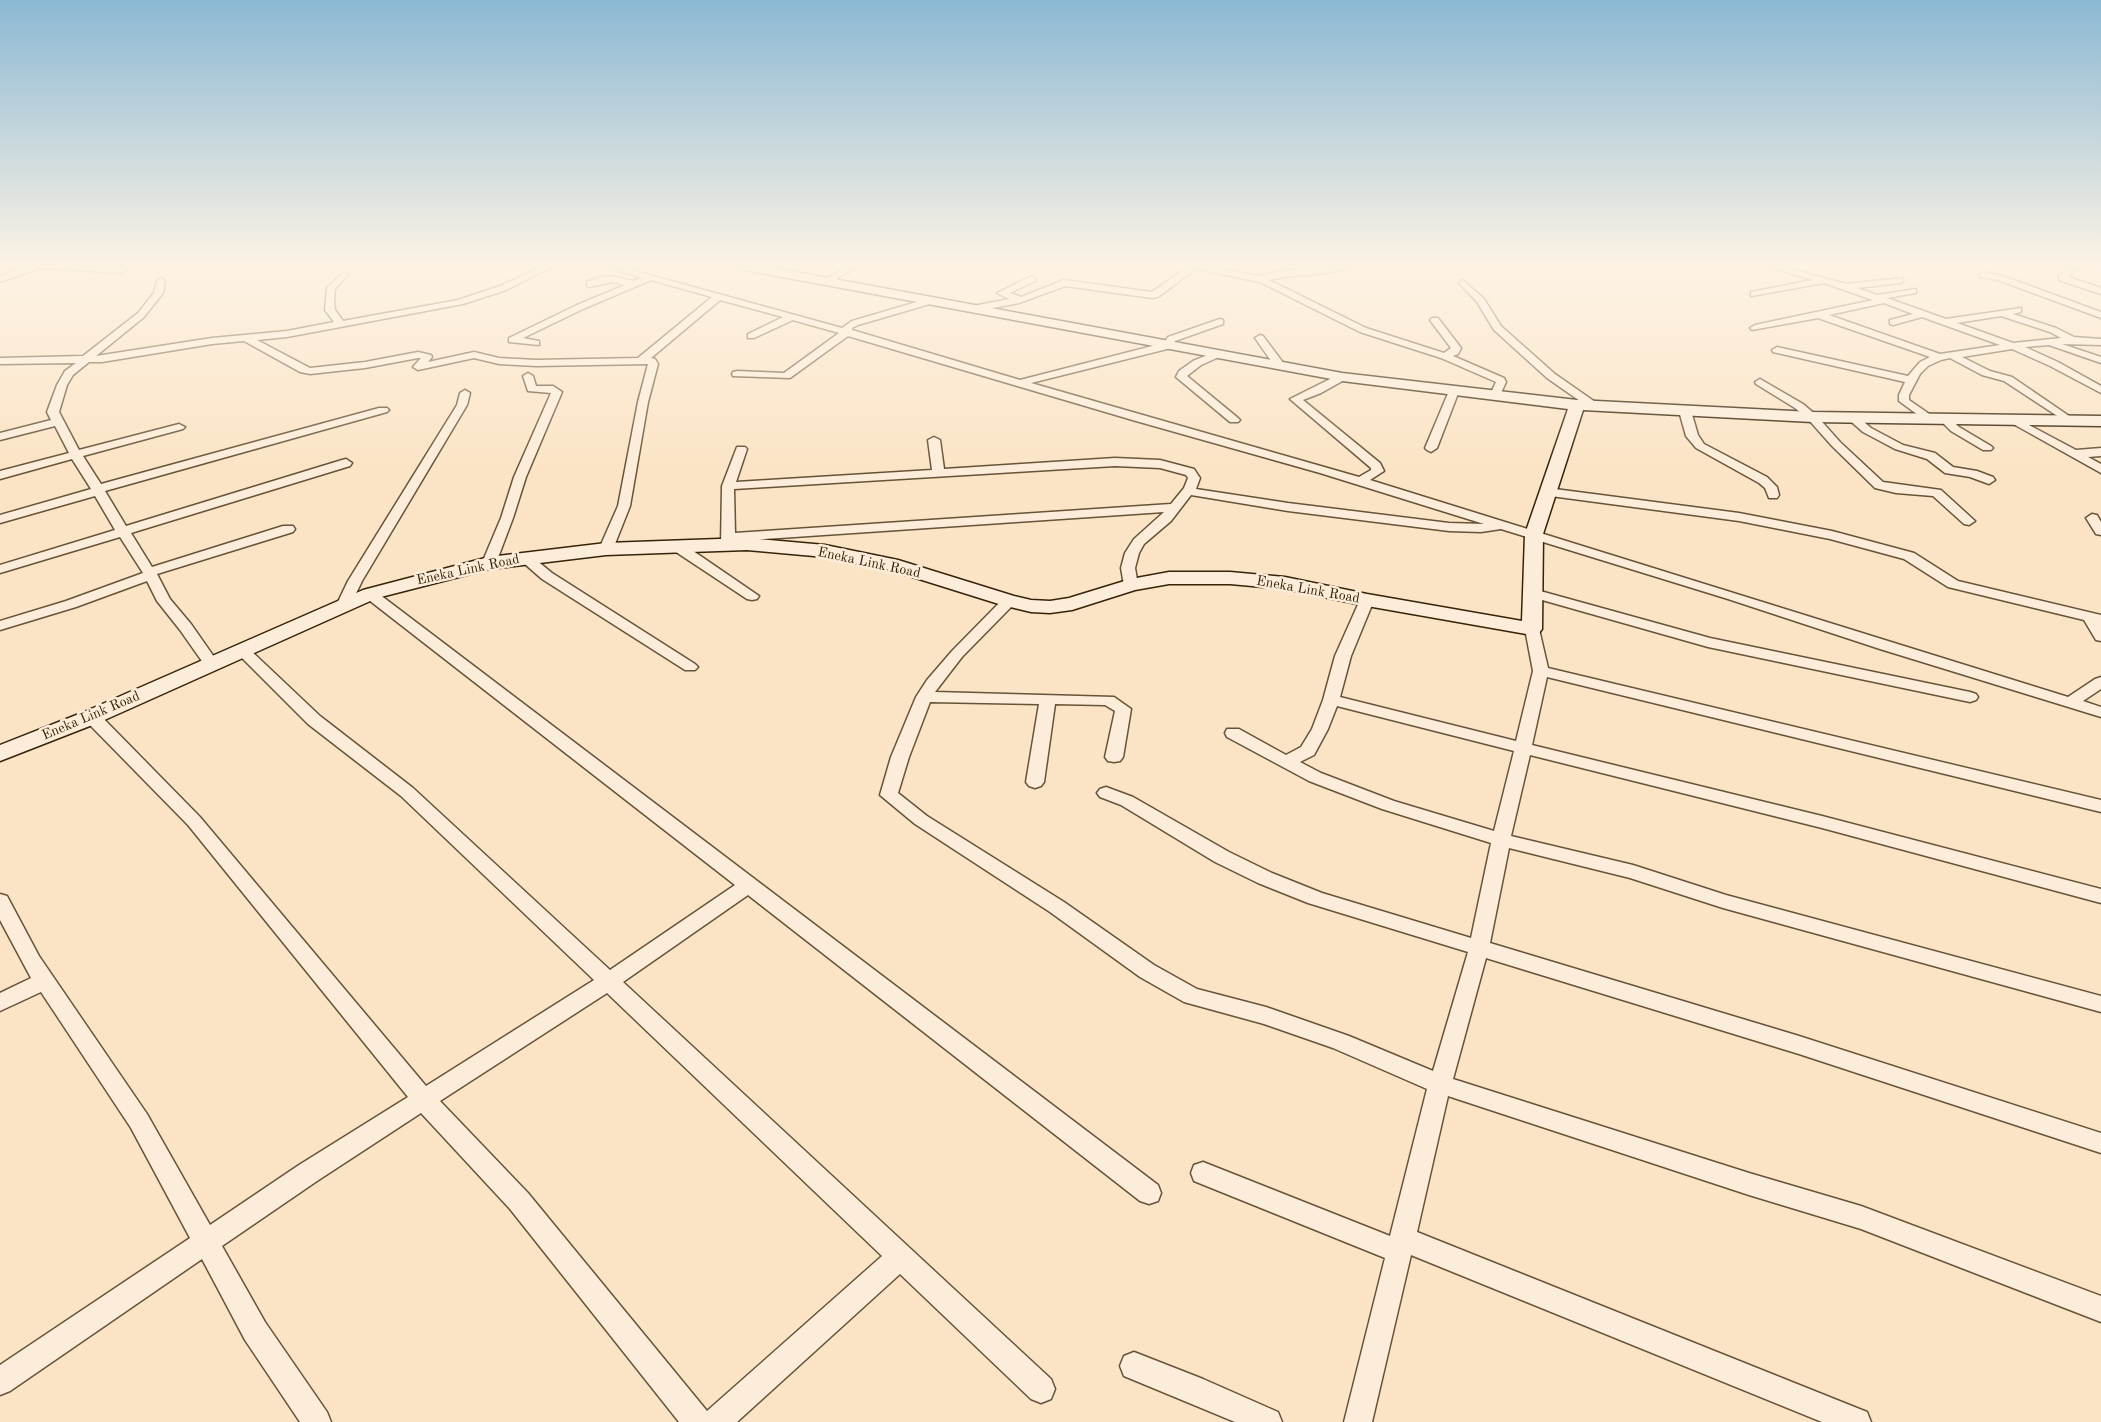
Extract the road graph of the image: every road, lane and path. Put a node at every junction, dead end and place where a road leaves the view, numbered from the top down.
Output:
1 (119, 332) edge
2 (296, 332) edge
3 (529, 332) edge
4 (675, 332) edge
5 (758, 332) edge
6 (846, 332) edge
7 (847, 332) edge
8 (1099, 332) edge
9 (1190, 332) edge
10 (1371, 332) edge
11 (1444, 332) edge
12 (1502, 332) edge
13 (1871, 332) edge
14 (1971, 332) edge
15 (2057, 332) edge
16 (750, 336) dead end
17 (246, 338) junction
18 (1260, 338) dead end
19 (2072, 340) junction
20 (2049, 342) junction
21 (2101, 342) edge
22 (535, 343) dead end
23 (1167, 345) junction
24 (2012, 346) junction
25 (1777, 350) dead end
26 (1215, 354) junction
27 (1951, 355) junction
28 (1446, 356) junction
29 (1940, 356) junction
30 (85, 360) junction
31 (642, 360) junction
32 (2101, 360) edge
33 (0, 361) edge
34 (1280, 366) junction
35 (737, 374) dead end
36 (528, 376) dead end
37 (1342, 377) junction
38 (1910, 380) junction
39 (1760, 382) dead end
40 (1019, 384) junction
41 (1454, 390) junction
42 (2101, 390) edge
43 (465, 393) dead end
44 (1495, 395) junction
45 (1585, 405) junction
46 (383, 410) dead end
47 (1685, 411) junction
48 (1812, 417) junction
49 (1853, 418) junction
50 (1929, 418) junction
51 (1944, 418) junction
52 (2012, 419) junction
53 (1234, 420) dead end
54 (2068, 420) junction
55 (59, 421) junction
56 (2101, 421) edge
57 (179, 427) dead end
58 (0, 437) edge
59 (934, 440) dead end
60 (1431, 448) dead end
61 (1987, 448) dead end
62 (741, 449) dead end
63 (2101, 452) edge
64 (76, 454) junction
65 (2074, 454) junction
66 (346, 463) dead end
67 (2101, 469) edge
68 (939, 473) junction
69 (0, 475) edge
70 (1989, 480) dead end
71 (1360, 481) junction
72 (728, 486) junction
73 (99, 490) junction
74 (1188, 491) junction
75 (1547, 492) junction
76 (1774, 494) dead end
77 (1173, 508) junction
78 (2092, 518) dead end
79 (0, 519) edge
80 (1969, 521) dead end
81 (1503, 525) junction
82 (288, 528) dead end
83 (122, 531) junction
84 (2101, 531) edge
85 (1534, 534) junction
86 (728, 541) junction
87 (678, 547) junction
88 (606, 549) junction
89 (525, 558) junction
90 (489, 563) junction
91 (0, 569) edge
92 (150, 574) junction
93 (1132, 585) junction
94 (1533, 593) junction
95 (370, 594) junction
96 (752, 596) dead end
97 (1367, 600) junction
98 (1009, 601) junction
99 (344, 604) junction
100 (2095, 618) edge
101 (0, 626) edge
102 (1532, 629) junction
103 (2101, 637) edge
104 (242, 650) junction
105 (211, 664) junction
106 (690, 667) dead end
107 (1541, 671) junction
108 (2101, 682) edge
109 (924, 697) junction
110 (1970, 697) dead end
111 (1048, 699) junction
112 (1331, 700) junction
113 (2070, 703) junction
114 (2101, 712) edge
115 (92, 717) junction
116 (1233, 733) dead end
117 (1522, 746) junction
118 (0, 754) edge
119 (1114, 757) dead end
120 (1287, 761) junction
121 (1035, 782) dead end
122 (1106, 793) dead end
123 (2101, 806) edge
124 (1501, 840) junction
125 (749, 885) junction
126 (2101, 896) edge
127 (0, 901) edge
128 (1480, 948) junction
129 (45, 981) junction
130 (609, 981) junction
131 (0, 1004) edge
132 (2101, 1004) edge
133 (1440, 1084) junction
134 (425, 1101) junction
135 (2101, 1143) edge
136 (1203, 1173) dead end
137 (1149, 1193) dead end
138 (206, 1241) junction
139 (1401, 1246) junction
140 (900, 1257) junction
141 (2101, 1309) edge
142 (1134, 1366) dead end
143 (0, 1381) edge
144 (1041, 1389) dead end
145 (317, 1422) edge
146 (697, 1422) edge
147 (716, 1422) edge
148 (1268, 1422) edge
149 (1358, 1422) edge
150 (1857, 1422) edge

1 - 30 street
2 - 17 street
3 - 22 street
4 - 31 street
5 - 16 street
6 - 35 street
7 - 40 street
8 - 23 street
9 - 23 street
10 - 28 street
11 - 28 street
12 - 45 street
13 - 29 street
14 - 24 street
15 - 19 street
17 - 30 street
17 - 31 street
18 - 34 street
19 - 20 street
19 - 21 street
20 - 24 street
20 - 32 street
23 - 26 street
23 - 40 street
24 - 27 street
24 - 42 street
25 - 38 street
26 - 34 street
26 - 53 street
27 - 29 street
27 - 54 street
28 - 44 street
29 - 38 street
30 - 33 street
30 - 55 street
31 - 88 street
34 - 37 street
36 - 90 street
37 - 41 street
37 - 71 street
38 - 50 street
39 - 48 street
40 - 71 street
41 - 44 street
41 - 60 street
43 - 99 street
44 - 45 street
45 - 47 street
45 - 75 street
46 - 73 street
47 - 48 street
47 - 76 street
48 - 49 street
48 - 80 street
49 - 50 street
49 - 70 street
50 - 51 street
51 - 52 street
51 - 61 street
52 - 54 street
52 - 65 street
54 - 56 street
55 - 58 street
55 - 64 street
57 - 64 street
59 - 68 street
62 - 72 street
63 - 65 street
64 - 69 street
64 - 73 street
65 - 67 street
66 - 83 street
68 - 72 street
68 - 74 street
71 - 81 street
72 - 86 street
73 - 79 street
73 - 83 street
74 - 77 street
74 - 81 street
75 - 85 street
75 - 100 street
77 - 86 street
77 - 93 street
78 - 84 street
81 - 85 street
82 - 92 street
83 - 91 street
83 - 92 street
85 - 94 street
85 - 113 street
86 - 87 street, Eneka Link Road
86 - 98 street, Eneka Link Road
87 - 88 street, Eneka Link Road
87 - 96 street
88 - 89 street, Eneka Link Road
89 - 90 street, Eneka Link Road
89 - 106 street
90 - 95 street, Eneka Link Road
92 - 101 street
92 - 105 street
93 - 97 street, Eneka Link Road
93 - 98 street, Eneka Link Road
94 - 102 street
94 - 110 street
95 - 99 street, Eneka Link Road
95 - 125 street
97 - 102 street, Eneka Link Road
97 - 112 street
98 - 109 street
99 - 104 street, Eneka Link Road
100 - 103 street
102 - 107 street
104 - 105 street, Eneka Link Road
104 - 130 street
105 - 115 street, Eneka Link Road
107 - 117 street
107 - 123 street
108 - 113 street
109 - 111 street
109 - 133 street
111 - 119 street
111 - 121 street
112 - 117 street
112 - 120 street
113 - 114 street
115 - 118 street, Eneka Link Road
115 - 134 street
116 - 120 street
117 - 124 street
117 - 126 street
120 - 124 street
122 - 128 street
124 - 128 street
124 - 132 street
125 - 130 street
125 - 137 street
127 - 129 street
128 - 133 street
128 - 135 street
129 - 131 street
129 - 138 street
130 - 134 street
130 - 140 street
133 - 139 street
133 - 141 street
134 - 138 street
134 - 146 street
136 - 139 street
138 - 143 street
138 - 145 street
139 - 149 street
139 - 150 street
140 - 144 street
140 - 147 street
142 - 148 street

